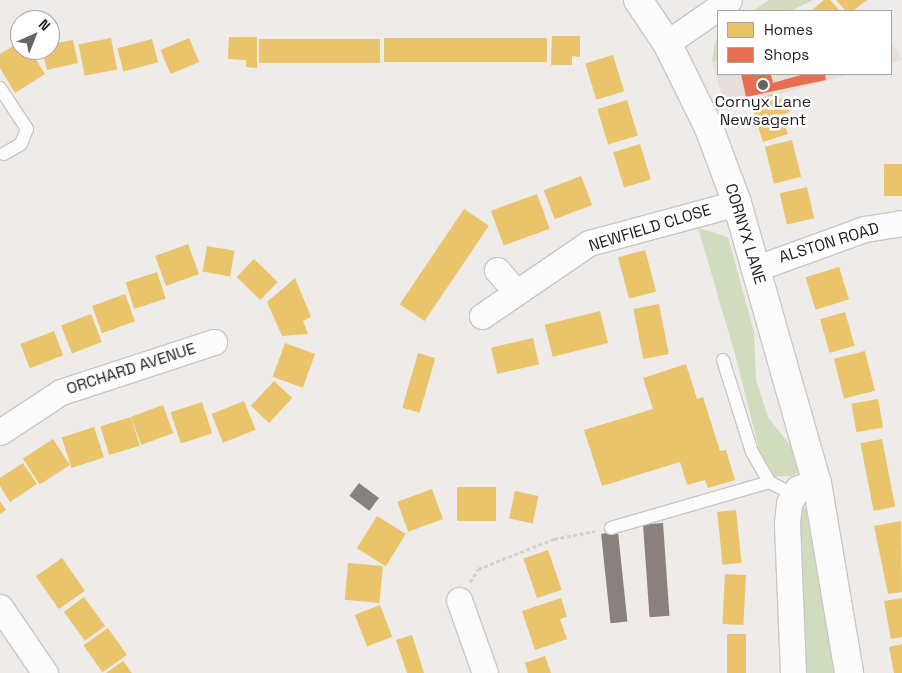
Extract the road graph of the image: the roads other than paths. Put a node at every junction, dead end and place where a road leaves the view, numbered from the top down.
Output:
1 (638, 0) edge
2 (730, 0) edge
3 (667, 43) junction
4 (0, 88) edge
5 (4, 154) dead end
6 (737, 204) junction
7 (902, 223) edge
8 (757, 268) junction
9 (497, 270) dead end
10 (515, 291) junction
11 (482, 316) dead end
12 (214, 342) dead end
13 (723, 360) dead end
14 (0, 432) edge
15 (768, 482) junction
16 (817, 483) junction
17 (793, 494) junction
18 (611, 528) road end
19 (459, 600) road end
20 (0, 607) edge
21 (45, 673) edge
22 (484, 673) edge
23 (793, 673) edge
24 (849, 673) edge

1 - 3 street, CORNYX LANE
2 - 3 street
3 - 6 street, CORNYX LANE
4 - 5 lane
6 - 8 street, CORNYX LANE
6 - 10 street, NEWFIELD CLOSE
7 - 8 street, ALSTON ROAD
8 - 16 street, CORNYX LANE
9 - 10 street
10 - 11 street, NEWFIELD CLOSE
12 - 14 street, ORCHARD AVENUE
13 - 15 lane
15 - 17 lane
15 - 18 lane
16 - 17 street
16 - 24 street, CORNYX LANE
17 - 23 street
19 - 22 street
20 - 21 street

